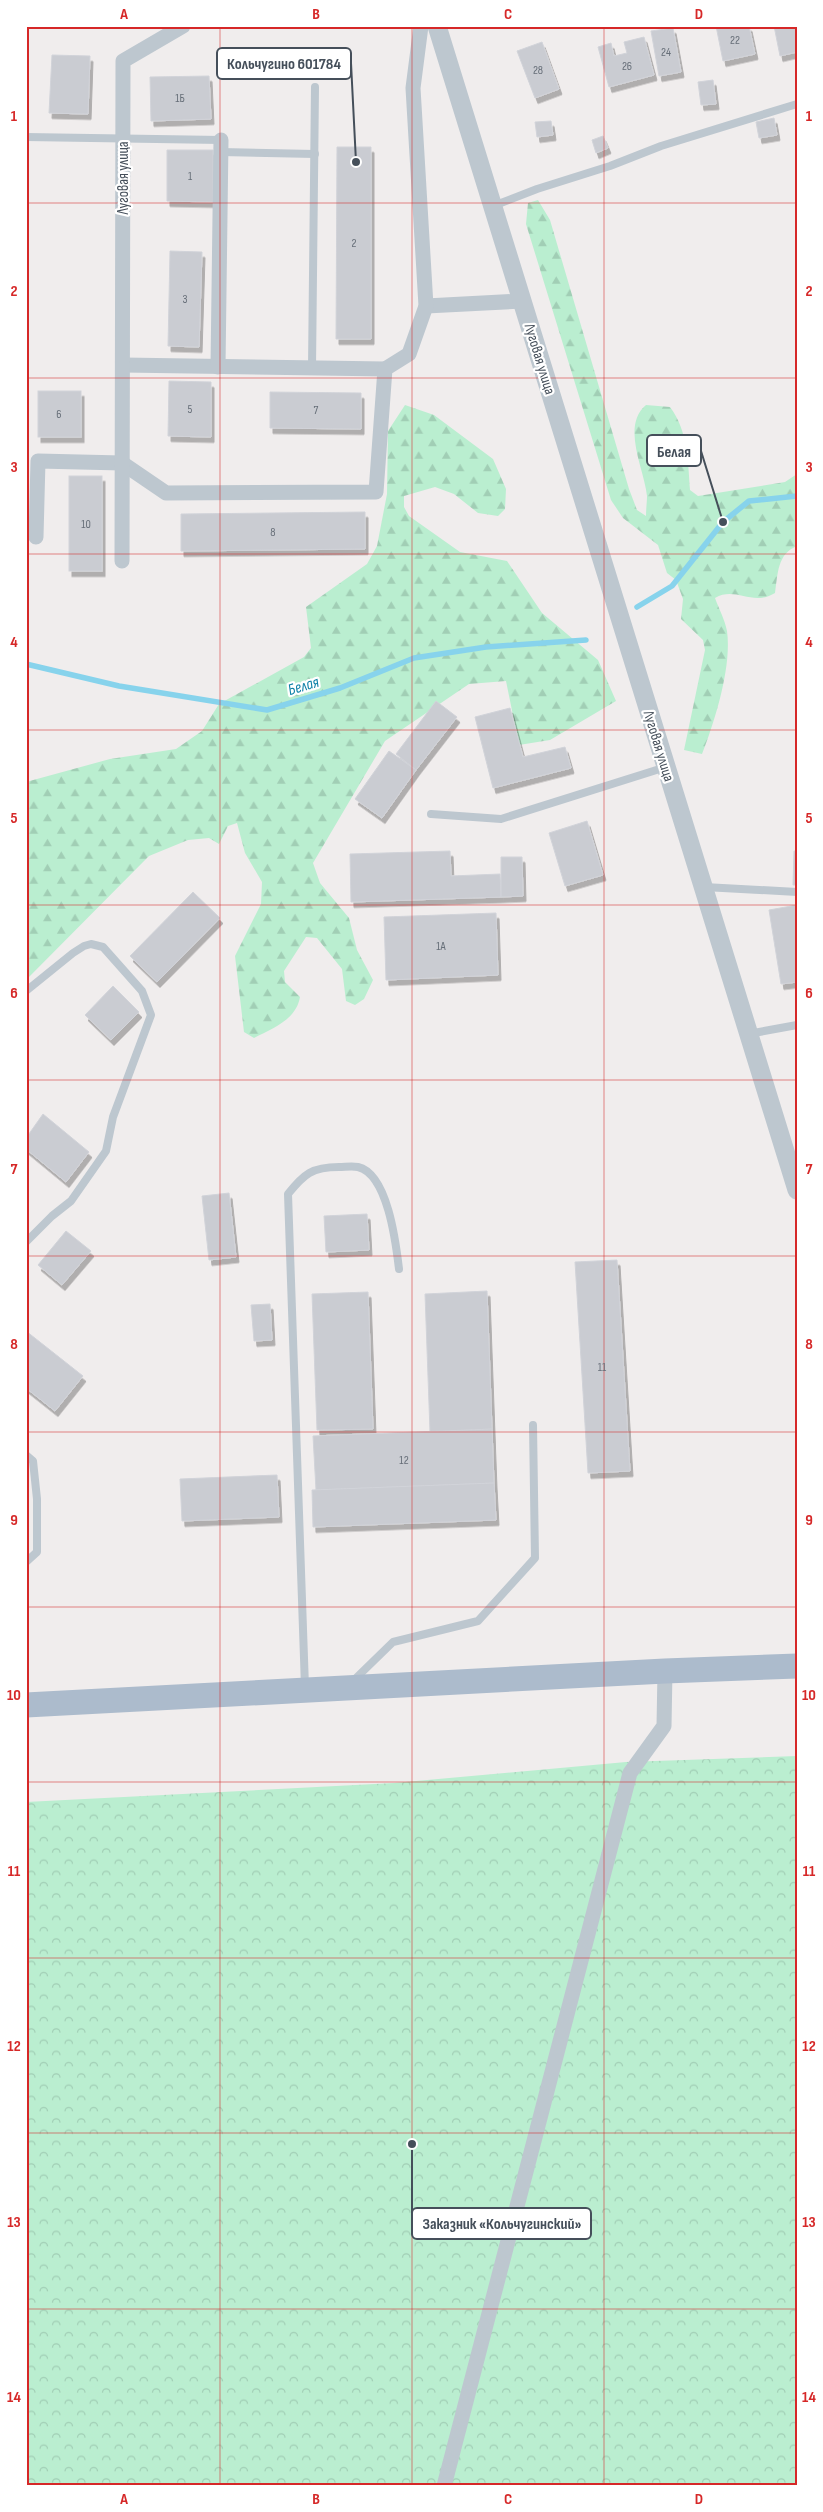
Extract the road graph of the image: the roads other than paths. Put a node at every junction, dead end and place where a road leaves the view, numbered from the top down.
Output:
1 (183, 26) edge
2 (420, 26) edge
3 (437, 26) edge
4 (315, 87) dead end
5 (797, 104) edge
6 (26, 137) edge
7 (123, 139) junction
8 (221, 146) junction
9 (314, 154) junction
10 (493, 206) junction
11 (522, 301) junction
12 (426, 306) junction
13 (122, 365) junction
14 (218, 366) junction
15 (312, 368) junction
16 (385, 368) junction
17 (122, 463) junction
18 (36, 537) dead end
19 (122, 561) dead end
20 (666, 767) junction
21 (432, 814) dead end
22 (703, 887) junction
23 (797, 892) edge
24 (26, 990) edge
25 (797, 1026) edge
26 (748, 1034) junction
27 (797, 1190) edge
28 (26, 1242) edge
29 (399, 1269) dead end
30 (533, 1425) dead end
31 (26, 1455) edge
32 (26, 1562) edge
33 (797, 1666) edge
34 (665, 1671) junction
35 (346, 1688) junction
36 (305, 1689) junction
37 (26, 1705) edge
38 (444, 2486) edge

1 - 7 street, Луговая улица
2 - 12 street
3 - 10 street, Луговая улица
4 - 9 lane
5 - 10 lane
6 - 7 lane
7 - 8 lane
7 - 13 street, Луговая улица
8 - 9 lane
8 - 14 street
9 - 15 lane
10 - 11 street, Луговая улица
11 - 12 street
11 - 20 street, Луговая улица
12 - 16 street
13 - 14 street
13 - 17 street, Луговая улица
14 - 15 street
15 - 16 street
16 - 17 street
17 - 18 street
17 - 19 street, Луговая улица
20 - 21 lane
20 - 22 street, Луговая улица
22 - 23 lane
22 - 26 street, Луговая улица
24 - 28 lane
25 - 26 lane
26 - 27 street, Луговая улица
29 - 36 lane
30 - 35 lane
31 - 32 lane
33 - 34 main road
34 - 35 main road
34 - 38 street
35 - 36 main road
36 - 37 main road

